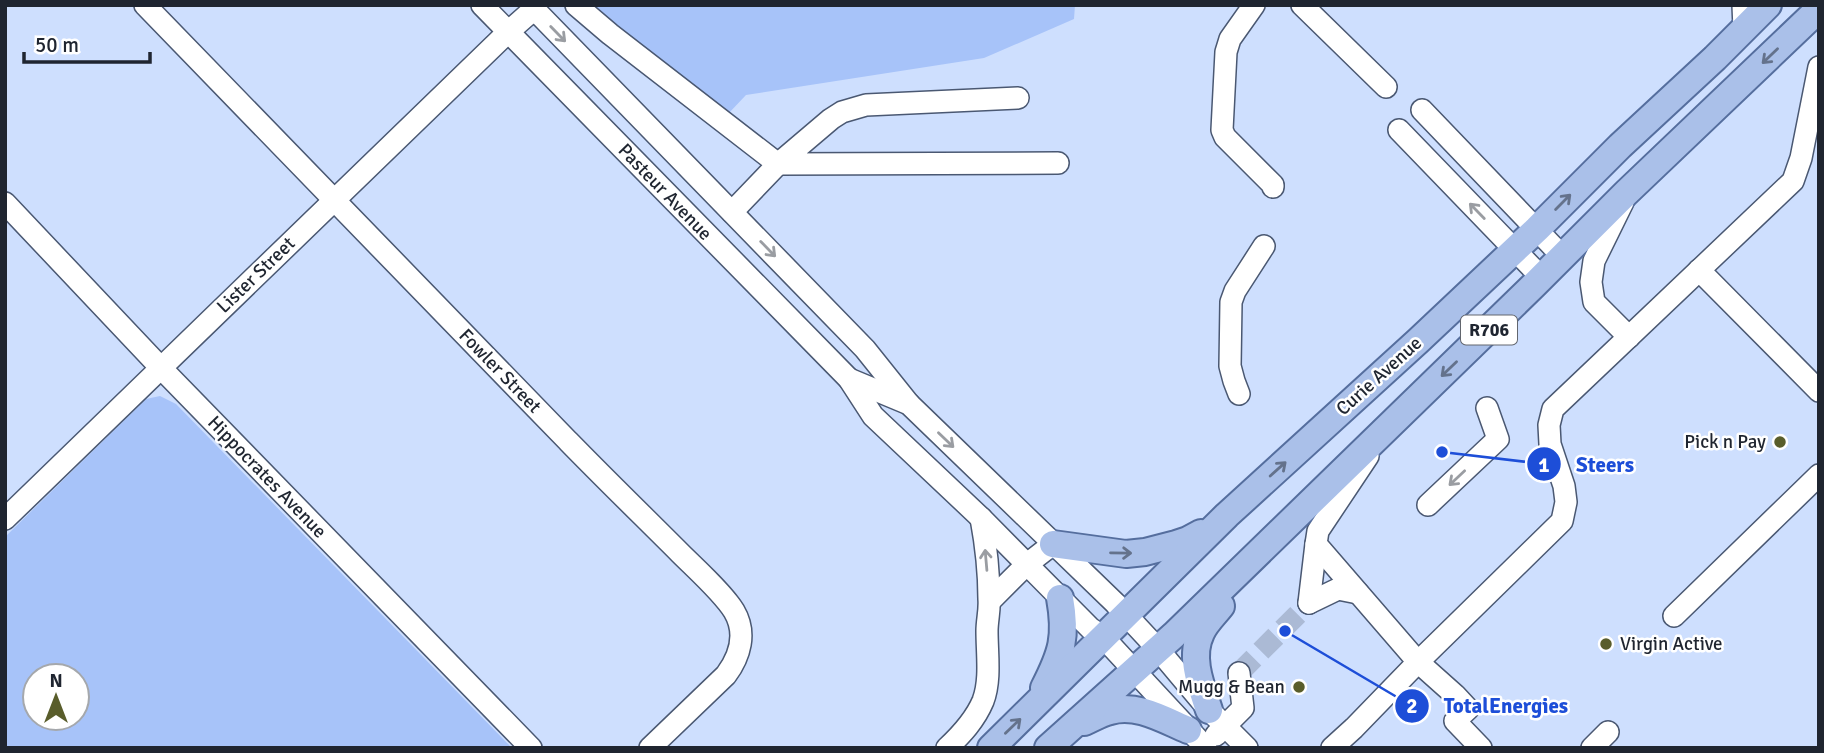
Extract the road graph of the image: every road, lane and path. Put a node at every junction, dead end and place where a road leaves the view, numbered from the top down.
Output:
1 (145, 5) edge
2 (482, 5) edge
3 (576, 5) edge
4 (1254, 5) edge
5 (1301, 5) edge
6 (1768, 5) edge
7 (534, 9) edge
8 (1819, 9) edge
9 (1744, 17) edge
10 (508, 32) junction
11 (1819, 67) edge
12 (1386, 87) dead end
13 (1018, 98) dead end
14 (1422, 110) dead end
15 (1399, 130) dead end
16 (1810, 155) edge
17 (1058, 163) dead end
18 (778, 164) junction
19 (1273, 187) dead end
20 (1626, 194) junction
21 (334, 199) junction
22 (5, 204) edge
23 (732, 212) junction
24 (1537, 229) junction
25 (1264, 247) dead end
26 (1514, 250) junction
27 (1563, 257) junction
28 (1699, 270) junction
29 (1542, 278) junction
30 (1629, 337) junction
31 (161, 368) junction
32 (849, 379) junction
33 (1819, 391) edge
34 (1240, 394) dead end
35 (909, 404) junction
36 (1487, 408) dead end
37 (1383, 431) junction
38 (1819, 475) edge
39 (1428, 505) dead end
40 (1227, 514) junction
41 (5, 519) edge
42 (981, 519) junction
43 (1283, 528) junction
44 (1053, 544) junction
45 (1316, 544) junction
46 (1026, 565) junction
47 (1358, 593) junction
48 (1060, 598) junction
49 (990, 601) junction
50 (1125, 615) junction
51 (1674, 616) dead end
52 (1103, 637) junction
53 (1157, 648) junction
54 (1418, 662) junction
55 (1133, 670) junction
56 (1239, 673) dead end
57 (1035, 705) junction
58 (1217, 718) junction
59 (1608, 732) dead end
60 (1056, 740) edge
61 (1199, 742) edge
62 (1247, 747) edge
63 (531, 748) edge
64 (650, 748) edge
65 (947, 748) edge
66 (991, 748) edge
67 (1332, 748) edge
68 (1481, 748) edge
69 (1592, 748) edge

1 - 21 street, Fowler Street
2 - 10 street, Pasteur Avenue
3 - 18 street
4 - 19 street
5 - 12 street
6 - 9 main road, Curie Avenue / R706
7 - 10 street, Lister Street
7 -> 23 street
8 -> 20 main road, R706
24 -> 9 main road, Curie Avenue / R706
10 - 21 street, Lister Street
10 - 32 street, Pasteur Avenue
11 - 16 street
13 - 18 street
14 - 24 street
26 -> 15 street
16 - 28 street
17 - 18 street
18 - 23 street
20 - 27 main road, R706
20 - 30 street
21 - 31 street, Lister Street
21 - 64 street, Fowler Street
22 - 31 street, Hippocrates Avenue
23 -> 35 street
24 - 26 main road, Curie Avenue / R706
24 - 27 street
25 - 34 street
26 - 29 street
40 -> 26 main road, Curie Avenue / R706
27 - 29 main road, R706
28 - 30 street
28 - 33 street
29 -> 37 main road, R706
30 - 54 street
31 - 41 street, Lister Street
31 - 63 street, Hippocrates Avenue
32 - 35 street, Pasteur Avenue
32 - 42 street, Pasteur Avenue
35 -> 44 street, Pasteur Avenue
36 -> 39 street
37 - 43 main road, R706
37 - 45 street
38 - 51 street
44 -> 40 main road
40 - 50 main road, Curie Avenue / R706
42 - 46 street, Pasteur Avenue
49 -> 42 street
43 - 53 main road, R706
43 - 58 main road
44 - 46 street
44 - 50 street, Pasteur Avenue
45 - 47 street
45 - 47 street
46 - 48 street, Pasteur Avenue
46 - 49 street
47 - 54 street
48 - 52 street, Pasteur Avenue
48 - 57 main road
49 - 65 street
50 - 52 main road, Curie Avenue / R706
50 - 53 street, Pasteur Avenue
52 - 55 street, Pasteur Avenue
52 - 57 main road, Curie Avenue / R706
53 - 55 main road, R706
53 - 58 street, Pasteur Avenue
54 - 67 street
54 - 68 street
55 - 60 main road, R706
55 - 61 street, Pasteur Avenue
56 - 58 street
66 -> 57 main road, Curie Avenue / R706
58 - 61 street
58 - 62 street, Pasteur Avenue
59 - 69 street
60 - 61 main road

